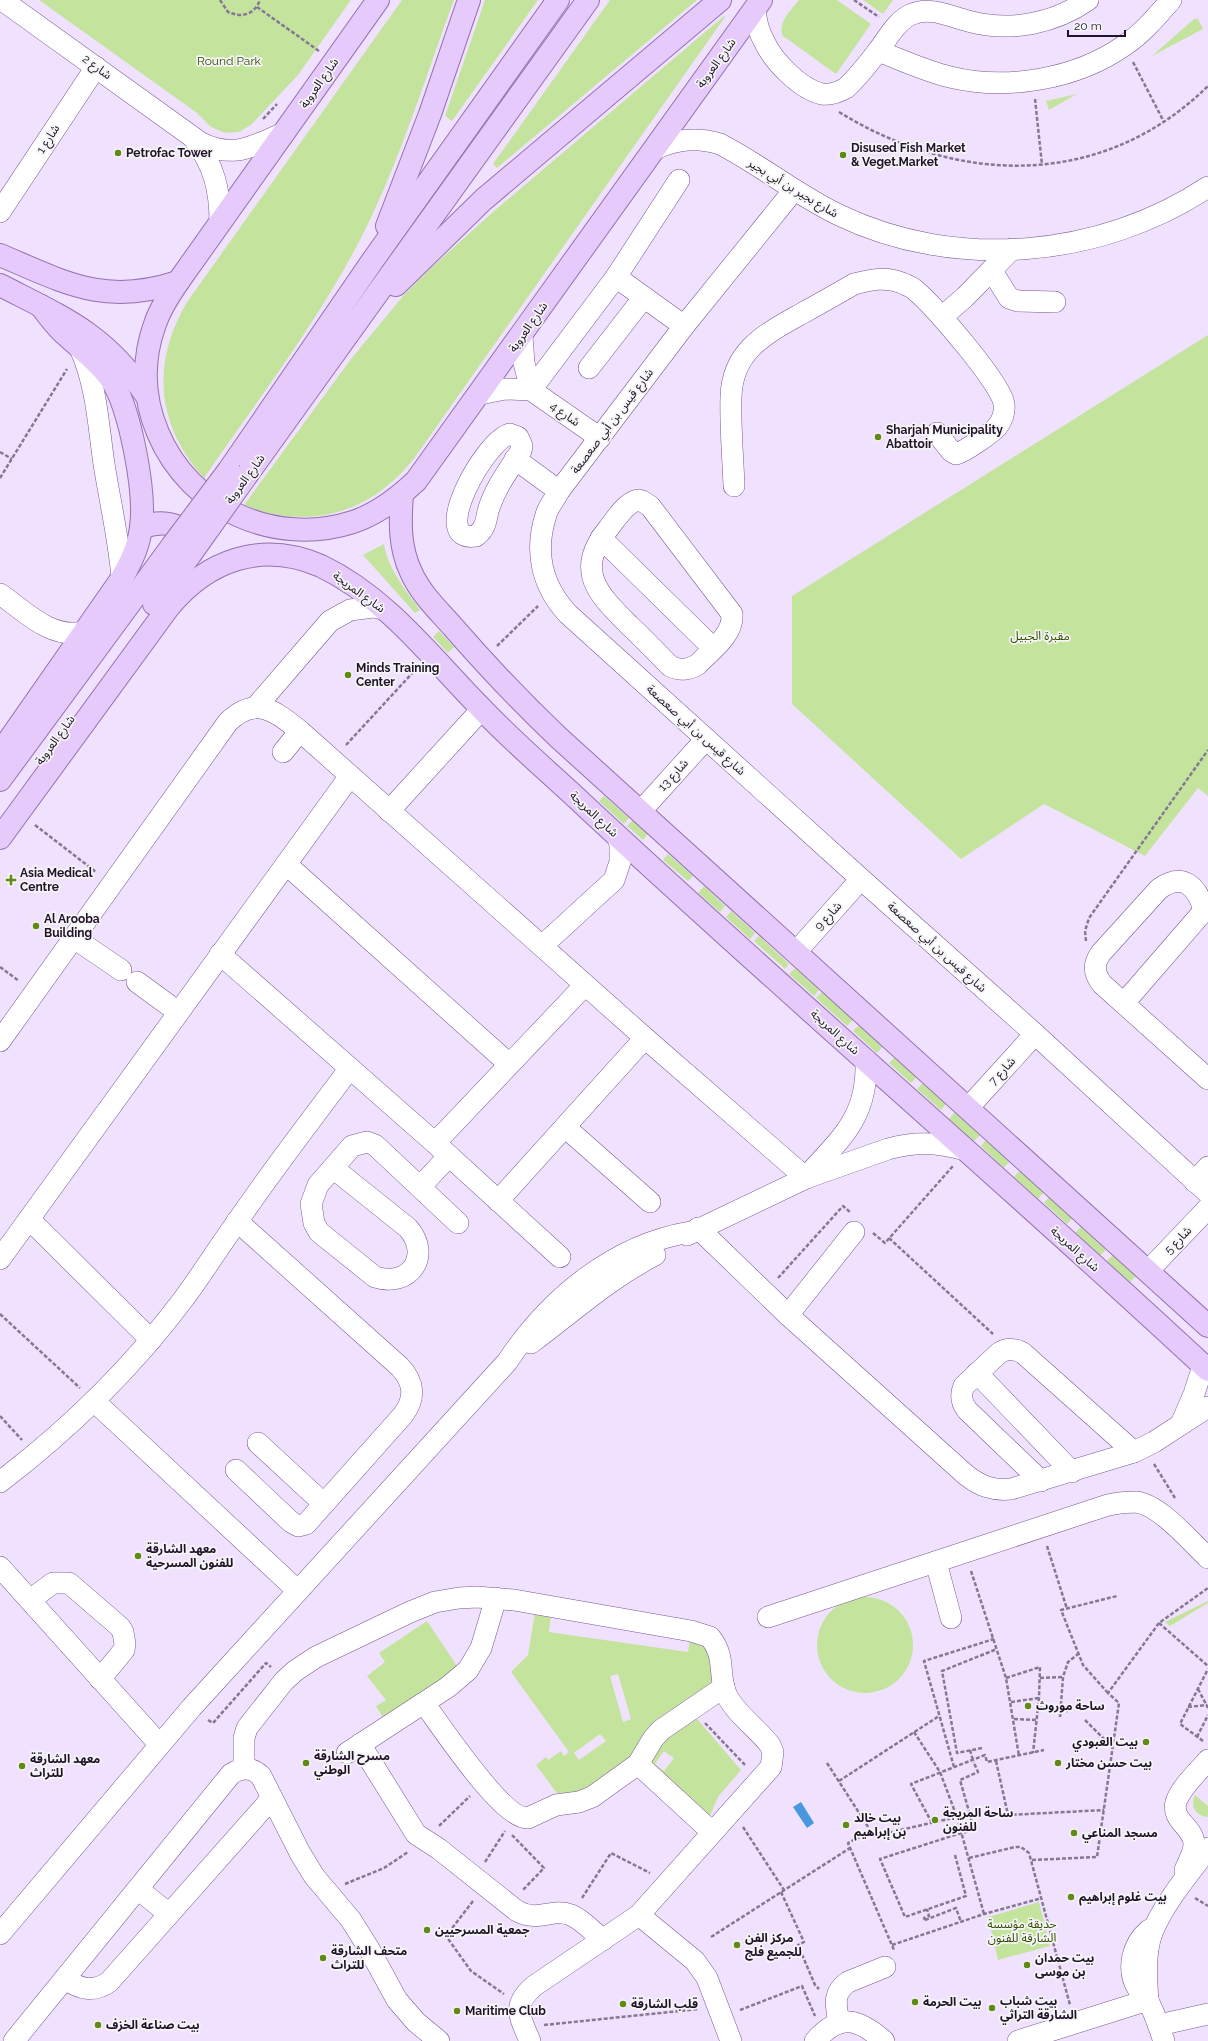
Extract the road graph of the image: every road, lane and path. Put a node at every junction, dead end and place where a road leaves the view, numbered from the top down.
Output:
1 (2, 0) edge
2 (220, 0) edge
3 (260, 0) edge
4 (378, 0) edge
5 (468, 0) edge
6 (558, 0) edge
7 (588, 0) edge
8 (720, 0) edge
9 (854, 0) edge
10 (1088, 0) edge
11 (1171, 0) edge
12 (758, 4) edge
13 (258, 7) junction
14 (883, 20) dead end
15 (324, 45) dead end
16 (1125, 45) junction
17 (878, 51) junction
18 (319, 52) junction
19 (315, 58) dead end
20 (96, 67) junction
21 (1033, 80) junction
22 (1208, 86) edge
23 (280, 100) dead end
24 (835, 109) dead end
25 (1164, 122) junction
26 (259, 124) dead end
27 (284, 133) junction
28 (191, 135) junction
29 (655, 149) junction
30 (1042, 165) junction
31 (680, 180) dead end
32 (1208, 187) edge
33 (794, 190) junction
34 (0, 212) edge
35 (220, 222) junction
36 (1012, 249) junction
37 (0, 255) edge
38 (373, 260) junction
39 (992, 271) junction
40 (616, 277) junction
41 (178, 282) junction
42 (0, 285) edge
43 (644, 297) junction
44 (1055, 302) dead end
45 (41, 306) junction
46 (364, 312) junction
47 (942, 317) junction
48 (684, 326) junction
49 (522, 336) junction
50 (80, 348) junction
51 (589, 368) dead end
52 (531, 390) junction
53 (480, 394) junction
54 (146, 395) junction
55 (937, 433) dead end
56 (600, 438) junction
57 (0, 452) edge
58 (12, 459) junction
59 (515, 459) dead end
60 (239, 471) junction
61 (0, 478) edge
62 (734, 486) dead end
63 (559, 491) junction
64 (402, 494) junction
65 (141, 528) junction
66 (601, 538) junction
67 (181, 551) junction
68 (204, 573) junction
69 (122, 578) junction
70 (0, 594) edge
71 (551, 594) junction
72 (609, 606) junction
73 (384, 609) junction
74 (631, 627) junction
75 (48, 628) junction
76 (84, 632) junction
77 (588, 632) junction
78 (713, 648) junction
79 (610, 652) junction
80 (482, 660) junction
81 (62, 665) junction
82 (422, 671) dead end
83 (255, 708) junction
84 (482, 709) junction
85 (300, 731) junction
86 (559, 738) junction
87 (706, 739) junction
88 (1208, 750) edge
89 (283, 752) dead end
90 (0, 753) edge
91 (332, 761) junction
92 (350, 776) junction
93 (0, 780) edge
94 (389, 811) junction
95 (640, 812) junction
96 (10, 814) edge
97 (617, 836) junction
98 (0, 838) edge
99 (286, 864) junction
100 (861, 879) junction
101 (112, 884) junction
102 (1206, 908) edge
103 (74, 938) junction
104 (542, 946) junction
105 (796, 952) junction
106 (220, 954) junction
107 (1096, 963) junction
108 (585, 985) junction
109 (1124, 1003) junction
110 (178, 1012) junction
111 (1035, 1034) junction
112 (644, 1038) junction
113 (0, 1041) edge
114 (866, 1060) junction
115 (509, 1064) junction
116 (350, 1068) junction
117 (1208, 1079) edge
118 (968, 1108) junction
119 (564, 1127) junction
120 (442, 1149) junction
121 (965, 1150) junction
122 (333, 1168) junction
123 (806, 1178) junction
124 (1204, 1181) edge
125 (420, 1187) junction
126 (498, 1201) junction
127 (650, 1202) dead end
128 (1208, 1208) edge
129 (29, 1219) junction
130 (237, 1221) junction
131 (458, 1223) dead end
132 (694, 1230) junction
133 (854, 1232) dead end
134 (889, 1238) dead end
135 (560, 1257) dead end
136 (0, 1259) edge
137 (1148, 1272) junction
138 (0, 1314) edge
139 (788, 1315) junction
140 (1208, 1326) edge
141 (1208, 1337) edge
142 (1173, 1338) junction
143 (151, 1340) junction
144 (1010, 1349) junction
145 (1206, 1368) edge
146 (977, 1373) junction
147 (94, 1401) junction
148 (1208, 1407) edge
149 (0, 1416) edge
150 (1181, 1424) junction
151 (258, 1443) dead end
152 (1139, 1449) junction
153 (36, 1455) junction
154 (236, 1470) dead end
155 (1072, 1472) junction
156 (1041, 1481) junction
157 (0, 1482) edge
158 (1180, 1503) dead end
159 (324, 1504) junction
160 (1045, 1539) dead end
161 (965, 1552) junction
162 (1208, 1558) edge
163 (936, 1562) junction
164 (4, 1579) edge
165 (1208, 1588) edge
166 (298, 1590) junction
167 (1117, 1596) dead end
168 (496, 1598) junction
169 (30, 1600) junction
170 (1066, 1608) junction
171 (768, 1617) dead end
172 (951, 1618) dead end
173 (1159, 1623) junction
174 (994, 1639) junction
175 (997, 1648) junction
176 (1078, 1654) junction
177 (1208, 1666) edge
178 (272, 1668) dead end
179 (1208, 1669) edge
180 (1063, 1677) junction
181 (1006, 1678) junction
182 (1040, 1678) junction
183 (100, 1679) junction
184 (724, 1687) junction
185 (1198, 1688) junction
186 (1108, 1693) junction
187 (1039, 1698) junction
188 (1011, 1702) junction
189 (424, 1703) junction
190 (1207, 1706) edge
191 (192, 1707) junction
192 (1188, 1707) junction
193 (692, 1708) junction
194 (1038, 1708) junction
195 (1061, 1711) junction
196 (1068, 1711) dead end
197 (1208, 1715) edge
198 (939, 1716) junction
199 (1060, 1716) dead end
200 (1014, 1719) junction
201 (1036, 1720) junction
202 (1085, 1720) dead end
203 (914, 1732) junction
204 (1197, 1737) junction
205 (159, 1744) junction
206 (1208, 1744) edge
207 (982, 1748) dead end
208 (1113, 1748) junction
209 (970, 1750) junction
210 (1044, 1750) dead end
211 (1033, 1753) junction
212 (1019, 1756) junction
213 (1208, 1760) edge
214 (996, 1761) junction
215 (827, 1763) dead end
216 (638, 1764) junction
217 (954, 1767) junction
218 (244, 1768) junction
219 (940, 1772) junction
220 (759, 1781) junction
221 (839, 1781) junction
222 (272, 1798) junction
223 (732, 1810) junction
224 (1104, 1810) junction
225 (957, 1817) junction
226 (932, 1823) junction
227 (1185, 1825) junction
228 (871, 1831) junction
229 (712, 1832) junction
230 (1208, 1832) edge
231 (850, 1848) junction
232 (1208, 1848) edge
233 (955, 1855) dead end
234 (969, 1858) junction
235 (1032, 1860) junction
236 (480, 1882) junction
237 (1182, 1882) junction
238 (668, 1883) junction
239 (138, 1889) junction
240 (784, 1890) junction
241 (781, 1892) junction
242 (1042, 1898) junction
243 (509, 1905) junction
244 (927, 1909) junction
245 (170, 1914) junction
246 (984, 1914) junction
247 (572, 1915) junction
248 (639, 1915) junction
249 (961, 1922) junction
250 (0, 1934) edge
251 (711, 1937) dead end
252 (603, 1940) junction
253 (892, 1945) junction
254 (885, 1967) joint
255 (65, 1979) junction
256 (836, 1996) junction
257 (1148, 2000) junction
258 (519, 2005) junction
259 (721, 2012) junction
260 (1208, 2014) edge
261 (1074, 2023) junction
262 (826, 2032) edge
263 (1161, 2033) edge
264 (527, 2034) edge
265 (14, 2041) edge
266 (439, 2041) edge
267 (731, 2041) edge
268 (884, 2041) edge
269 (1018, 2041) edge

1 - 20 street, شارع 2
2 - 13 path
3 - 13 path
4 - 27 main road, شارع العروبة
5 - 38 main road
6 - 38 main road, شارع العروبة
7 - 46 main road, شارع العروبة
8 - 46 main road
9 - 14 path
10 - 17 street
11 - 16 street
12 - 17 street
12 - 29 main road, شارع العروبة
13 - 18 path
15 - 18 path
16 - 21 street
16 - 25 path
17 - 21 street
18 - 19 path
20 - 28 street, شارع 2
20 - 34 street, شارع 1
21 - 30 path
22 - 25 path
23 - 26 path
24 - 30 path
25 - 30 path
27 - 28 street, شارع 2
27 - 35 main road, شارع العروبة
28 - 35 street, شارع 2
29 - 33 street, شارع بجير بن أبي بجير
29 - 49 main road, شارع العروبة
31 - 40 street
32 - 36 street, شارع بجير بن أبي بجير
33 - 36 street, شارع بجير بن أبي بجير
33 - 48 street, شارع قيس بن أبي صعصعة
35 - 41 main road, شارع العروبة
36 - 39 street
37 - 41 main road
38 - 60 main road, شارع العروبة
39 - 44 street
39 - 47 street
40 - 43 street
40 - 52 street
41 - 54 main road, شارع العروبة
42 - 45 main road
43 - 48 street
43 - 51 street
45 - 50 main road
45 - 54 main road
46 - 60 main road, شارع العروبة
47 - 55 street
47 - 62 street
48 - 56 street, شارع قيس بن أبي صعصعة
49 - 52 street
49 - 53 main road, شارع العروبة
50 - 58 path
50 - 65 main road
50 - 69 street
52 - 53 street
52 - 56 street, شارع 4
53 - 64 main road, شارع العروبة
54 - 64 main road, شارع العروبة
56 - 63 street, شارع قيس بن أبي صعصعة
57 - 58 path
58 - 61 path
59 - 63 street
60 - 67 main road, شارع العروبة, bridge
63 - 71 street, شارع قيس بن أبي صعصعة
64 - 80 main road
65 - 68 main road
65 - 69 main road
66 - 72 street
66 - 78 street
66 - 78 street
67 - 93 main road, شارع العروبة
67 - 96 main road, شارع العروبة
68 - 73 main road, شارع المريجة
68 - 96 main road, شارع المريجة
69 - 76 main road
70 - 75 street
71 - 77 street, شارع قيس بن أبي صعصعة
71 - 80 path
72 - 74 street
72 - 77 street
73 - 83 street
73 - 84 main road, شارع المريجة
74 - 78 street
74 - 79 street
75 - 76 street
75 - 81 street
76 - 81 main road
77 - 79 street, شارع قيس بن أبي صعصعة
79 - 87 street, شارع قيس بن أبي صعصعة
80 - 86 main road
81 - 90 main road
82 - 91 path
83 - 85 street
83 - 101 street
84 - 86 main road
84 - 94 street
84 - 97 main road, شارع المريجة
85 - 89 street
85 - 91 street
86 - 95 main road
87 - 95 street, شارع 13
87 - 100 street, شارع قيس بن أبي صعصعة
88 - 107 path
91 - 92 street
92 - 94 street
92 - 99 street
94 - 104 street
95 - 105 main road
96 - 98 main road, شارع المريجة
96 - 101 path
97 - 104 street
97 - 114 main road, شارع المريجة
99 - 106 street
99 - 115 street
100 - 105 street, شارع 9
100 - 111 street, شارع قيس بن أبي صعصعة
101 - 103 street
102 - 107 street
102 - 109 street
103 - 110 street
103 - 113 street
104 - 108 street
105 - 118 main road
106 - 110 street
106 - 116 street
107 - 109 street
108 - 112 street
108 - 115 street
109 - 117 street
110 - 129 street
111 - 118 street, شارع 7
111 - 124 street, شارع قيس بن أبي صعصعة
112 - 119 street
112 - 123 street
114 - 121 main road, شارع المريجة
114 - 123 street
115 - 120 street
116 - 120 street
116 - 130 street
118 - 137 main road
119 - 126 street
119 - 127 street
120 - 125 street
120 - 126 street
121 - 123 street
121 - 142 main road, شارع المريجة
122 - 122 street
122 - 125 street
123 - 132 street
125 - 131 street
126 - 135 street
128 - 137 street, شارع 5
129 - 136 street
129 - 143 street
130 - 143 street
130 - 159 street
132 - 139 street
132 - 166 street
133 - 139 street
134 - 144 path
137 - 140 main road
138 - 147 path
139 - 156 street
141 - 142 main road
142 - 145 main road, شارع المريجة
143 - 147 street
144 - 146 street
144 - 152 street
145 - 150 street
146 - 155 street
146 - 156 street
147 - 153 street
147 - 166 street
148 - 150 street
149 - 153 path
150 - 152 street
151 - 159 street
152 - 155 street
152 - 158 path
153 - 157 street
154 - 159 street
155 - 156 street
160 - 170 path
161 - 162 street
161 - 163 street
161 - 174 path
163 - 171 street
163 - 172 street
164 - 169 street
165 - 173 path
166 - 191 street
167 - 170 path
168 - 184 street
168 - 189 street
168 - 218 street
169 - 183 street
169 - 183 street
170 - 176 path
173 - 177 path
173 - 186 path
174 - 175 path
174 - 198 path
175 - 181 path
175 - 209 path
176 - 180 path
176 - 186 path
178 - 191 path
179 - 185 path
180 - 182 path
180 - 195 path
181 - 182 path
181 - 188 path
182 - 187 path
183 - 205 street
184 - 193 street
184 - 220 street
185 - 190 path
185 - 192 path
186 - 208 path
187 - 188 path
187 - 194 path
188 - 200 path
189 - 216 street
189 - 236 street
190 - 192 path
191 - 205 street
192 - 204 path
193 - 216 street
193 - 220 path
194 - 195 path
194 - 201 path
195 - 196 path
195 - 199 path
197 - 204 path
198 - 203 path
198 - 217 path
200 - 201 path
200 - 212 path
201 - 211 path
202 - 208 path
203 - 219 path
203 - 221 path
204 - 206 path
205 - 250 street
207 - 209 path
208 - 224 path
209 - 244 path, bridge
210 - 211 path
211 - 212 path
212 - 214 path
213 - 227 street
214 - 217 path
214 - 224 path
215 - 221 path
216 - 229 street
217 - 219 path
218 - 222 street
218 - 239 street
219 - 225 path
219 - 226 path
220 - 223 street
221 - 228 path
222 - 245 street
222 - 266 street
223 - 229 street
223 - 240 path
224 - 235 path
225 - 226 path
225 - 234 path
226 - 228 path
227 - 230 street
227 - 237 street
228 - 231 path
229 - 238 street
231 - 240 path
231 - 253 path
232 - 237 street
233 - 244 path
234 - 235 path
234 - 246 path
235 - 242 path
236 - 243 street
236 - 243 path
236 - 258 path
237 - 257 street
238 - 247 path
238 - 248 street
239 - 245 street
239 - 255 street
240 - 241 path
241 - 251 path
241 - 256 path
242 - 246 path
242 - 261 path
243 - 247 street
244 - 249 path
245 - 255 street
246 - 249 path
247 - 252 street
248 - 252 street
248 - 259 street
249 - 253 path
252 - 258 street
253 - 254 path
254 - 256 street
255 - 265 street
256 - 262 street
257 - 261 street
257 - 263 street
258 - 264 street
259 - 262 path
259 - 264 path
259 - 267 street
260 - 263 street
261 - 269 street
262 - 268 street

